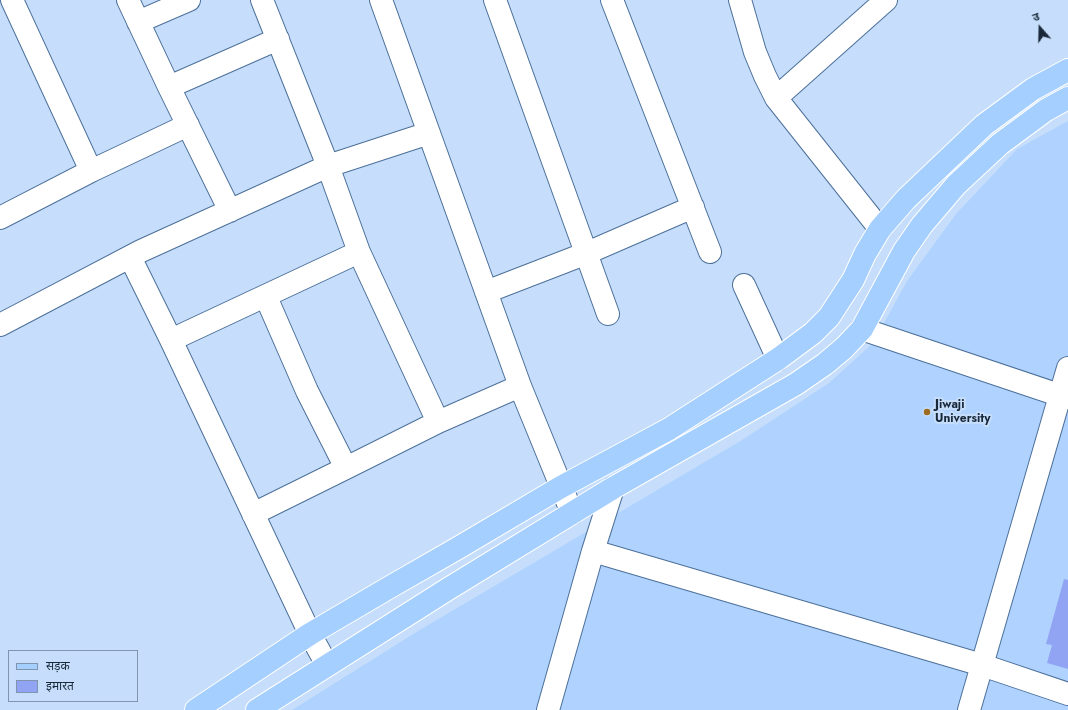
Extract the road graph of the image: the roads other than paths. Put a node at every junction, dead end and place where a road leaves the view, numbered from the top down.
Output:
1 (12, 0) edge
2 (128, 0) edge
3 (188, 0) edge
4 (262, 0) edge
5 (381, 0) edge
6 (495, 0) edge
7 (612, 0) edge
8 (740, 0) edge
9 (886, 0) edge
10 (868, 8) edge
11 (138, 22) junction
12 (278, 39) junction
13 (1068, 70) edge
14 (169, 87) junction
15 (776, 98) junction
16 (1068, 98) edge
17 (188, 125) junction
18 (429, 133) junction
19 (328, 166) junction
20 (91, 171) junction
21 (693, 207) junction
22 (230, 211) junction
23 (0, 218) edge
24 (880, 229) junction
25 (359, 252) junction
26 (710, 252) dead end
27 (587, 253) junction
28 (130, 257) junction
29 (862, 261) junction
30 (890, 276) junction
31 (744, 286) dead end
32 (486, 292) junction
33 (266, 297) junction
34 (608, 314) dead end
35 (0, 325) edge
36 (862, 329) junction
37 (171, 340) junction
38 (778, 359) junction
39 (1068, 368) edge
40 (520, 386) junction
41 (1064, 397) edge
42 (438, 422) junction
43 (346, 468) junction
44 (561, 487) junction
45 (613, 488) junction
46 (572, 513) junction
47 (253, 514) junction
48 (592, 551) junction
49 (310, 634) junction
50 (327, 665) junction
51 (982, 666) junction
52 (1068, 694) edge
53 (196, 710) edge
54 (257, 710) edge
55 (548, 710) edge
56 (969, 710) edge

1 - 20 street
2 - 11 street
3 - 11 street
4 - 12 street
5 - 18 street
6 - 27 street
7 - 21 street
8 - 15 street
9 - 10 street
10 - 15 street
11 - 14 street
12 - 14 street
12 - 19 street
13 - 24 main road
14 - 17 street
15 - 24 street
16 - 30 main road
17 - 20 street
17 - 22 street
18 - 19 street
18 - 32 street
19 - 22 street
19 - 25 street
20 - 23 street
21 - 26 street
21 - 27 street
22 - 28 street
24 - 29 main road
25 - 33 street
25 - 42 street
27 - 32 street
27 - 34 street
28 - 35 street
28 - 37 street
29 - 30 main road
29 - 38 main road
30 - 36 main road
31 - 38 street
32 - 40 street
33 - 37 street
33 - 43 street
36 - 41 street
36 - 45 main road
37 - 47 street
38 - 44 main road
39 - 41 street
40 - 42 street
40 - 44 street
41 - 51 street
42 - 43 street
43 - 47 street
44 - 46 street
44 - 49 main road
45 - 46 main road
45 - 48 street
46 - 50 main road
47 - 49 street
48 - 51 street
48 - 55 street
49 - 50 street
49 - 53 main road
50 - 54 main road
51 - 52 street
51 - 56 street

